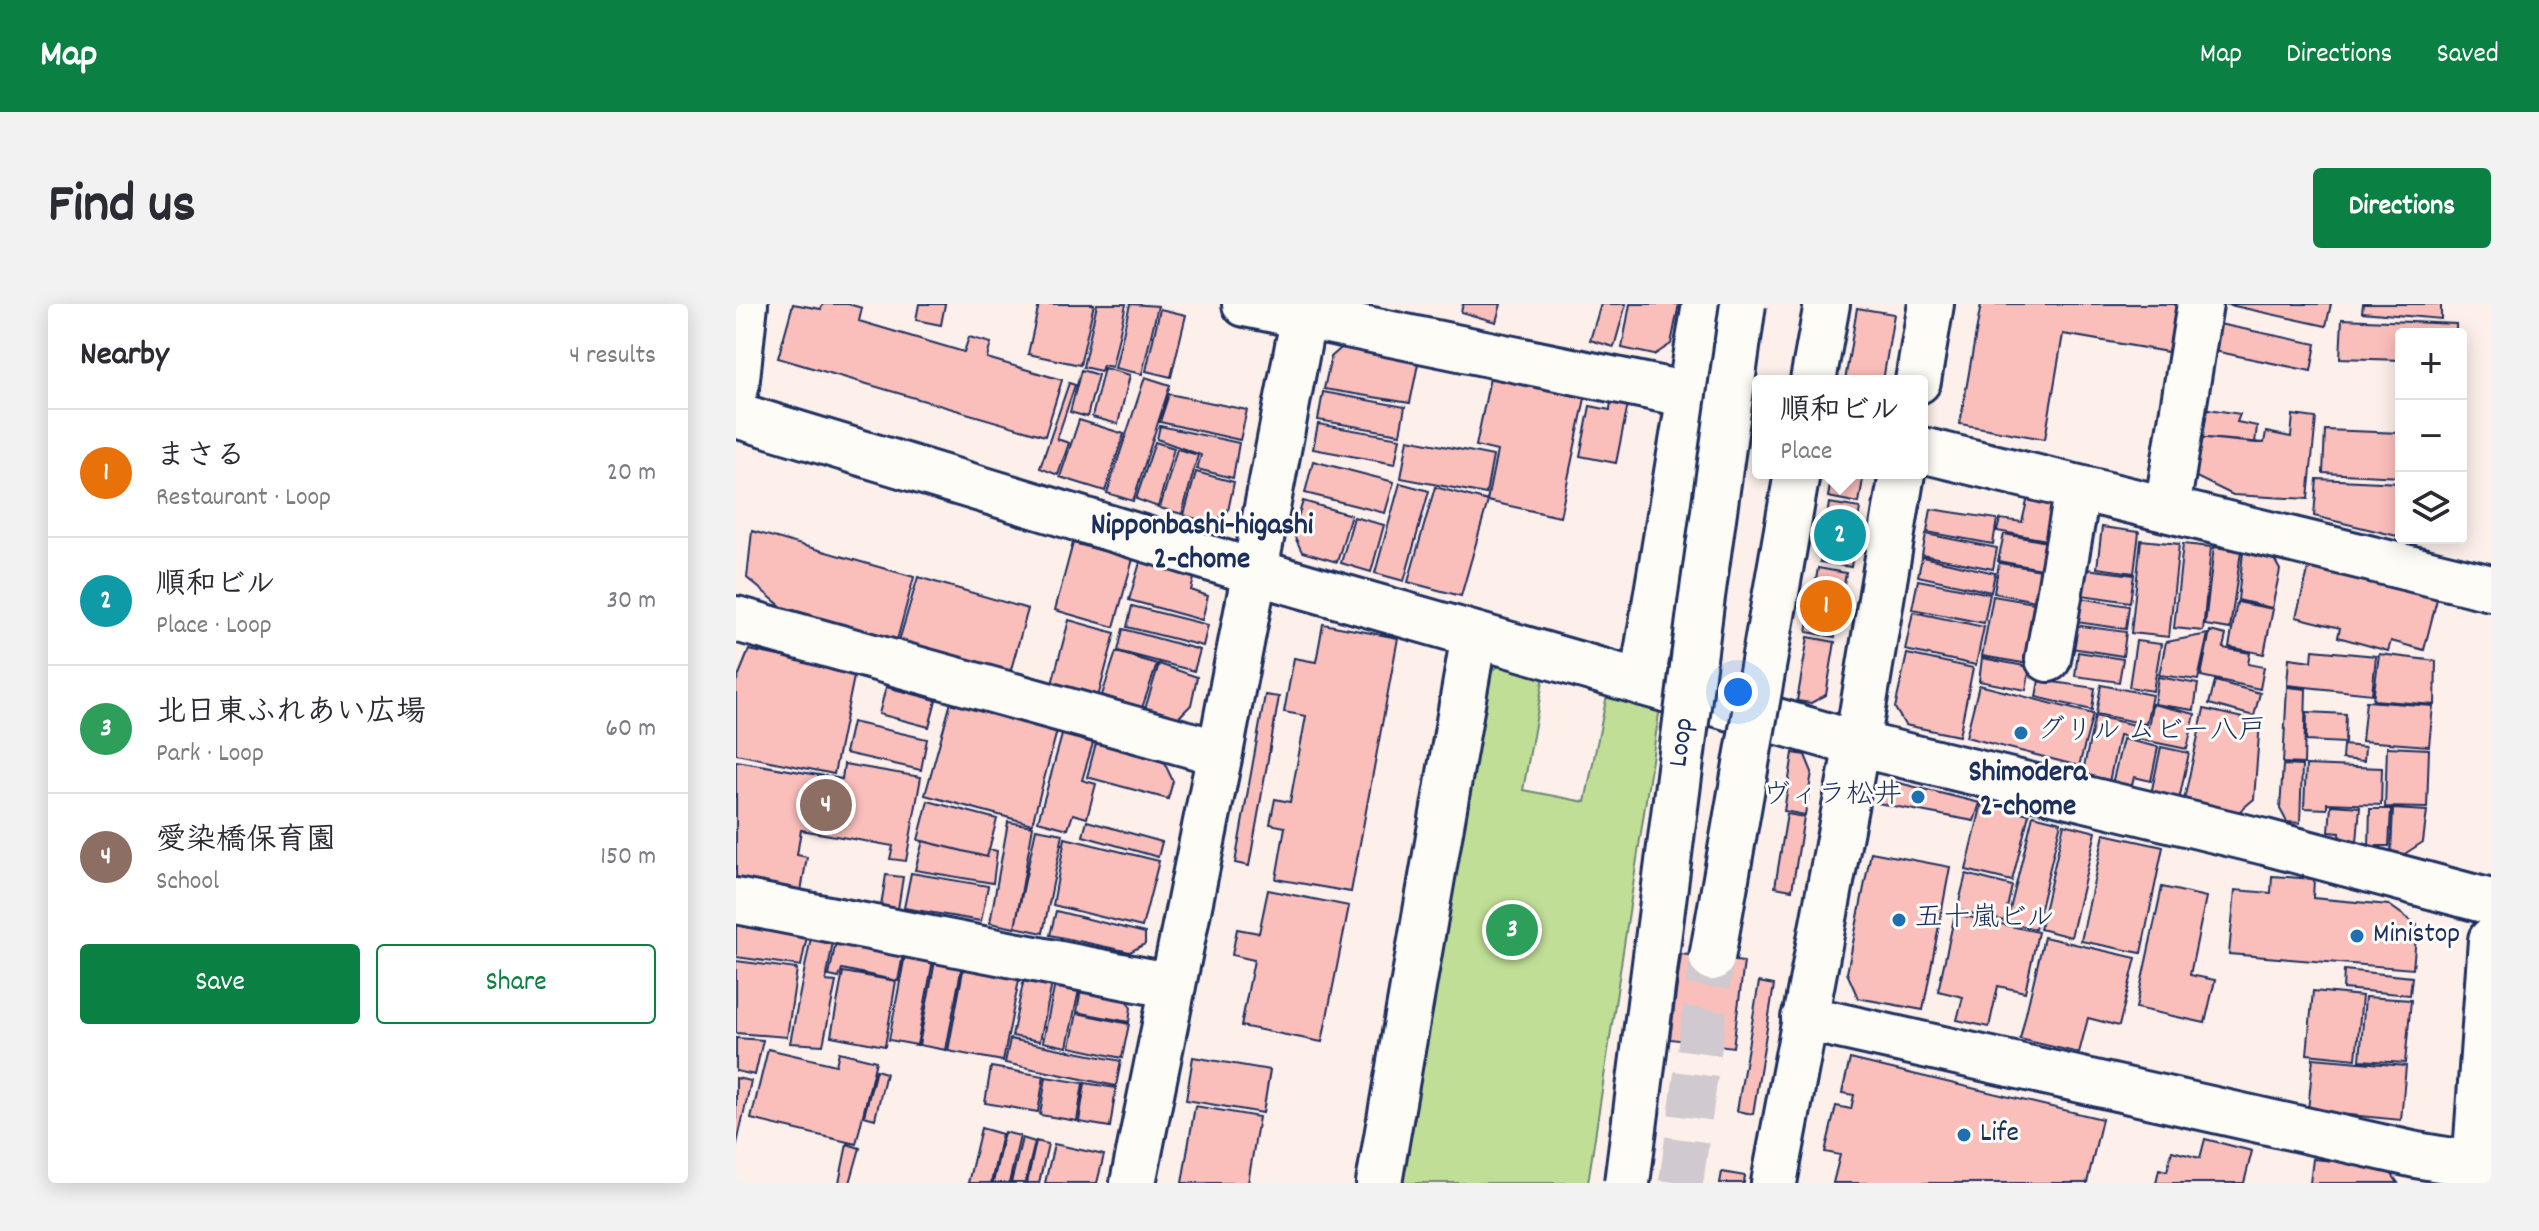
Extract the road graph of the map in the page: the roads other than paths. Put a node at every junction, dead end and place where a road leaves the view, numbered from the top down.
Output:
1 (745, 304) edge
2 (1245, 304) edge
3 (1705, 304) edge
4 (1743, 304) edge
5 (1827, 304) edge
6 (1931, 304) edge
7 (2200, 304) edge
8 (1305, 310) edge
9 (1814, 375) edge
10 (1919, 375) edge
11 (736, 388) edge
12 (1689, 395) junction
13 (736, 415) edge
14 (1928, 451) edge
15 (1796, 479) edge
16 (1901, 479) edge
17 (2078, 488) junction
18 (2167, 509) junction
19 (1255, 572) junction
20 (2491, 588) edge
21 (736, 619) edge
22 (1474, 635) junction
23 (2048, 659) dead end
24 (1642, 683) junction
25 (1857, 744) junction
26 (1220, 753) junction
27 (736, 901) edge
28 (2491, 902) edge
29 (2491, 940) edge
30 (1712, 958) tunnel mouth
31 (1173, 986) junction
32 (1804, 1018) junction
33 (2475, 1174) edge
34 (1133, 1183) edge
35 (1379, 1183) edge
36 (1627, 1183) edge
37 (1774, 1183) edge

1 - 11 main road
2 - 8 main road
3 - 12 main road
4 - 36 main road, Loop, bridge
5 - 9 main road
6 - 10 main road
7 - 18 main road
8 - 12 main road
8 - 19 main road
12 - 24 main road
13 - 19 main road
14 - 17 main road
15 - 30 main road, bridge
16 - 25 main road
17 - 18 main road
17 - 23 main road
18 - 20 main road
19 - 22 main road
19 - 26 main road
21 - 26 main road
22 - 24 main road
22 - 35 main road
24 - 25 main road
25 - 28 main road
25 - 32 main road
26 - 31 main road
27 - 31 main road
29 - 33 main road
31 - 34 main road
32 - 33 main road
32 - 37 main road

